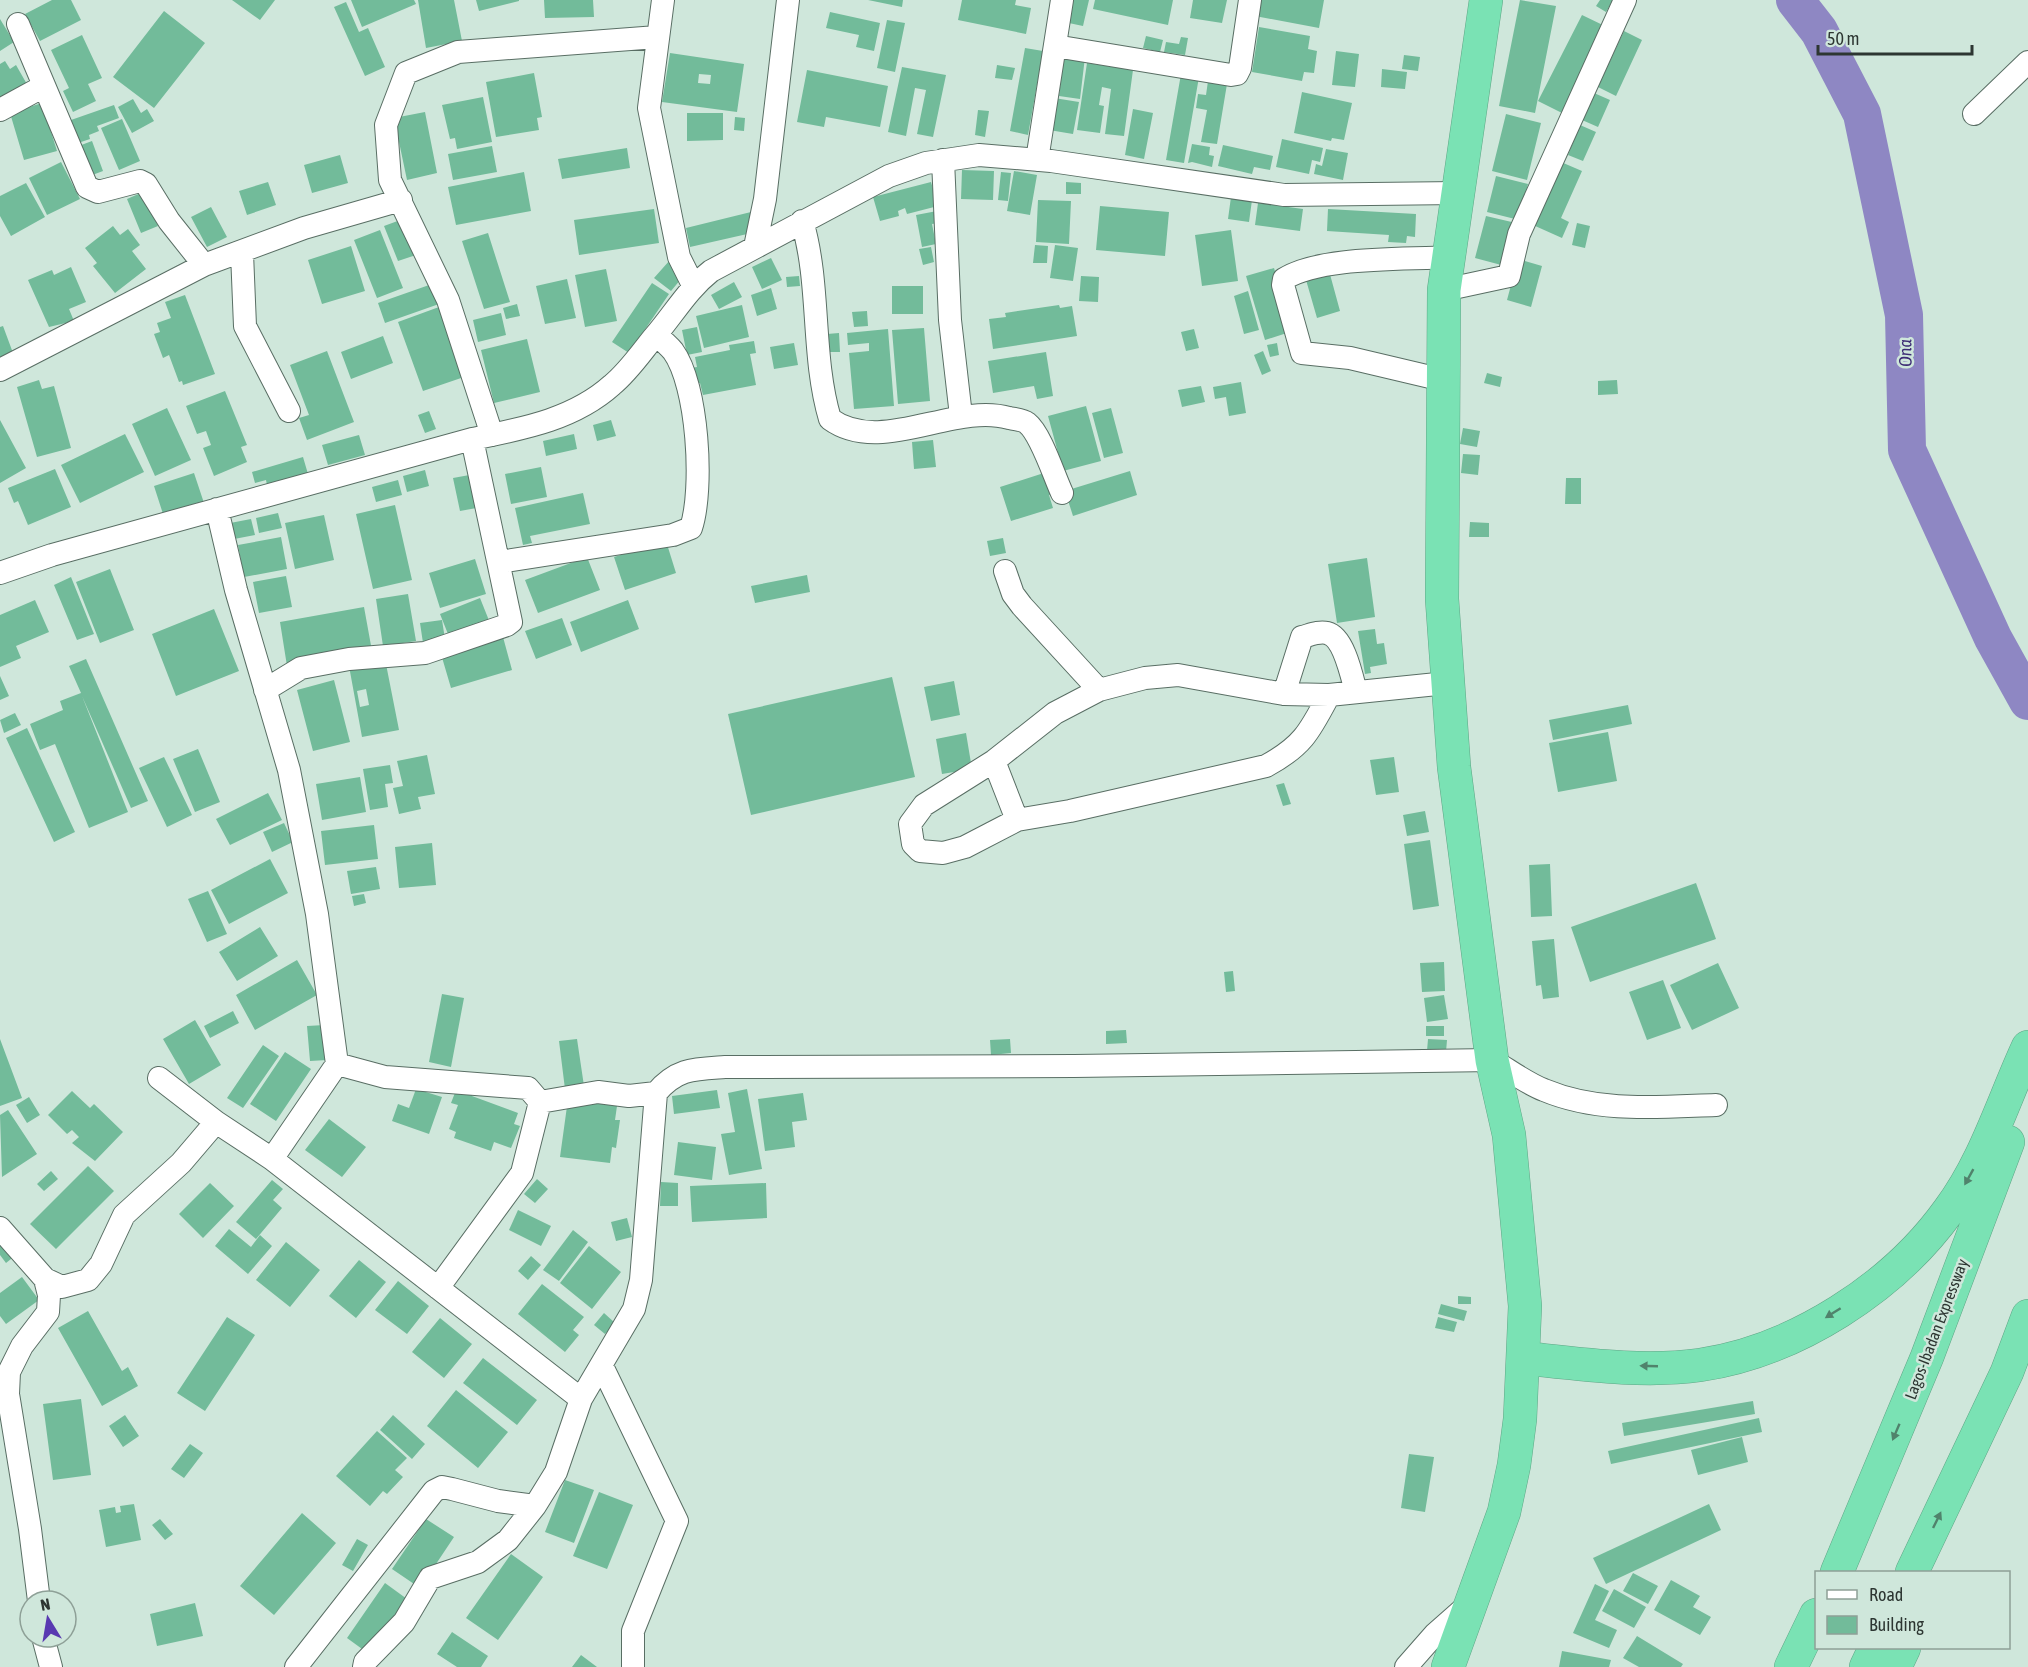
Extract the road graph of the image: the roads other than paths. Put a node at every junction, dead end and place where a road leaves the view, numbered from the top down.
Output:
1 (663, 0) edge
2 (789, 0) edge
3 (1062, 0) edge
4 (1250, 0) edge
5 (1486, 0) edge
6 (1625, 0) edge
7 (18, 24) dead end
8 (657, 37) junction
9 (1055, 46) junction
10 (2028, 62) edge
11 (44, 86) junction
12 (0, 110) edge
13 (1974, 114) dead end
14 (943, 160) junction
15 (1036, 160) junction
16 (1458, 193) junction
17 (401, 200) junction
18 (802, 221) junction
19 (755, 247) junction
20 (242, 253) junction
21 (1449, 257) junction
22 (204, 265) junction
23 (693, 285) junction
24 (1444, 290) junction
25 (656, 334) junction
26 (0, 370) edge
27 (1443, 380) junction
28 (289, 411) dead end
29 (961, 416) junction
30 (482, 437) junction
31 (1062, 493) dead end
32 (217, 509) junction
33 (499, 562) junction
34 (1005, 572) dead end
35 (0, 573) edge
36 (1447, 683) junction
37 (265, 690) junction
38 (1099, 690) junction
39 (1356, 692) junction
40 (1284, 694) junction
41 (1329, 695) junction
42 (994, 761) junction
43 (1017, 820) junction
44 (2028, 1047) edge
45 (1492, 1060) junction
46 (337, 1064) junction
47 (159, 1078) dead end
48 (2028, 1083) edge
49 (656, 1093) junction
50 (540, 1102) junction
51 (1716, 1104) dead end
52 (216, 1122) junction
53 (272, 1159) junction
54 (0, 1228) edge
55 (45, 1279) junction
56 (438, 1288) junction
57 (2028, 1316) edge
58 (1523, 1358) junction
59 (602, 1366) junction
60 (2007, 1372) junction
61 (581, 1399) junction
62 (535, 1506) junction
63 (1837, 1571) edge
64 (1912, 1571) edge
65 (1937, 1571) edge
66 (38, 1589) edge
67 (1469, 1604) junction
68 (1815, 1617) edge
69 (46, 1649) edge
70 (1874, 1649) edge
71 (1903, 1649) edge
72 (51, 1667) edge
73 (296, 1667) edge
74 (364, 1667) edge
75 (633, 1667) edge
76 (1406, 1667) edge
77 (1448, 1667) edge
78 (1791, 1667) edge
79 (1866, 1667) edge
80 (1895, 1667) edge

1 - 8 street
2 - 19 street
3 - 9 street
4 - 9 street
5 - 16 highway
6 - 24 street
7 - 11 street
8 - 17 street
8 - 23 street
9 - 15 street
10 - 13 street
11 - 12 street
11 - 22 street
14 - 15 street
14 - 18 street
14 - 29 street
15 - 16 street
16 - 21 highway
17 - 20 street
17 - 30 street
18 - 19 street
18 - 29 street
19 - 23 street
20 - 22 street
20 - 28 street
21 - 24 highway
21 - 27 street
22 - 26 street
23 - 25 street
24 - 27 highway
25 - 30 street
25 - 33 street
27 - 36 highway
29 - 31 street
30 - 32 street
30 - 33 street
32 - 35 street
32 - 37 street
33 - 37 street
34 - 38 street
36 - 39 street
36 - 45 highway
37 - 46 street
38 - 40 street
38 - 42 street
39 - 40 street
39 - 41 street
40 - 41 street
41 - 43 street
42 - 43 street
42 - 43 street
44 -> 58 highway
45 - 49 street
45 - 51 street
45 - 58 highway
46 - 50 street
46 - 53 street
47 - 52 street
48 -> 63 highway, Lagos-Ibadan Expressway
49 - 50 street
49 - 59 street
50 - 56 street
52 - 53 street
52 - 55 street
53 - 56 street
54 - 55 street
55 - 66 street
56 - 61 street
57 - 60 highway
58 - 67 highway
59 - 61 street
59 - 75 street
64 -> 60 highway
60 - 65 highway
61 - 62 street
62 - 73 street
62 - 74 street
67 - 76 street
67 - 77 highway
68 - 78 highway
69 - 72 street
70 - 79 highway
71 - 80 highway

